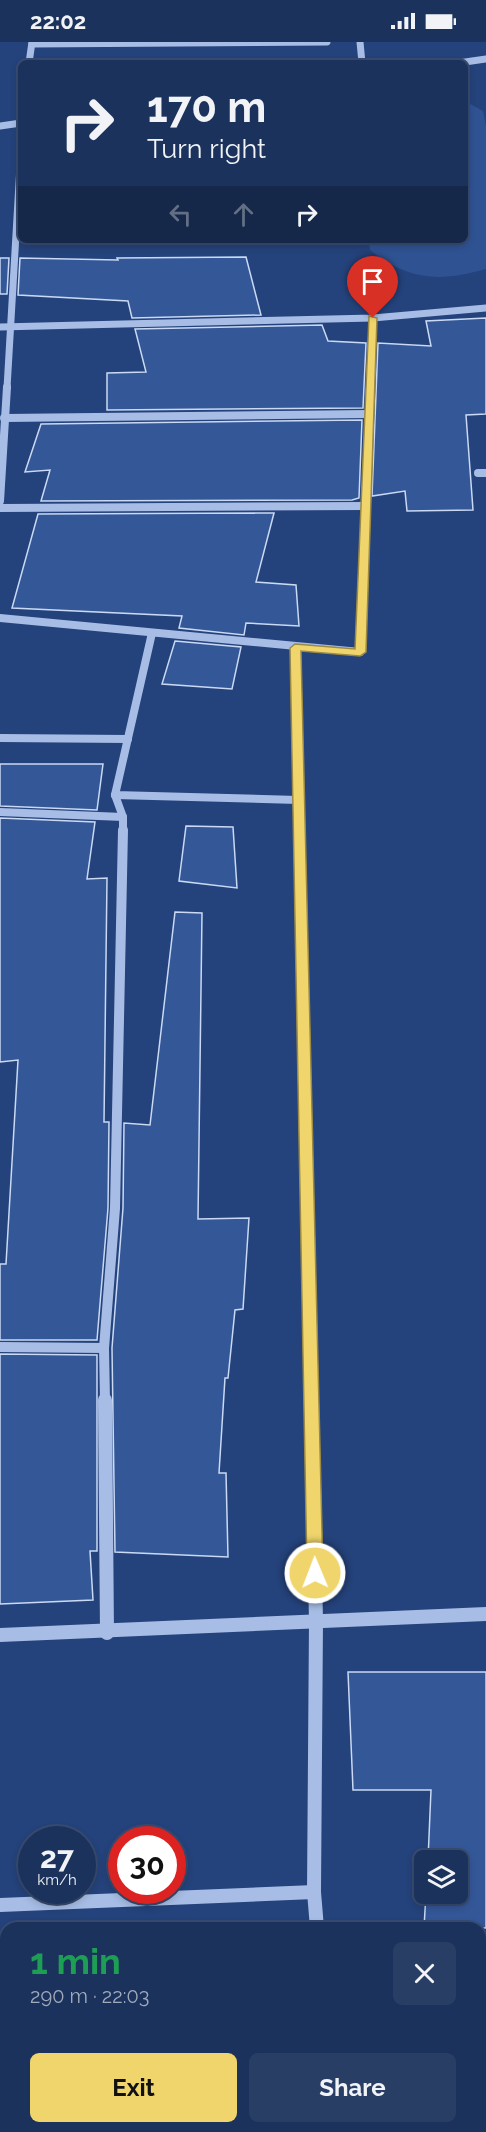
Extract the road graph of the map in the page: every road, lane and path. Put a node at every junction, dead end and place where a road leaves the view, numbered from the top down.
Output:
1 (327, 42) edge
2 (360, 42) edge
3 (32, 43) edge
4 (117, 43) edge
5 (257, 43) edge
6 (486, 59) edge
7 (29, 60) edge
8 (362, 60) edge
9 (468, 62) edge
10 (18, 123) edge
11 (0, 126) edge
12 (18, 198) edge
13 (486, 308) edge
14 (373, 318) junction
15 (0, 327) edge
16 (10, 327) junction
17 (369, 414) junction
18 (4, 418) junction
19 (0, 501) edge
20 (366, 506) junction
21 (0, 508) edge
22 (0, 618) edge
23 (152, 633) junction
24 (295, 648) junction
25 (0, 738) edge
26 (128, 739) junction
27 (116, 795) junction
28 (298, 800) junction
29 (0, 812) edge
30 (123, 817) junction
31 (0, 1347) edge
32 (104, 1348) junction
33 (486, 1614) edge
34 (316, 1620) junction
35 (107, 1633) junction
36 (0, 1635) edge
37 (314, 1893) junction
38 (0, 1905) edge
39 (316, 1922) edge

1 - 5 street
2 - 8 street
3 - 4 street
3 - 7 street
4 - 5 street
6 - 9 street
10 - 11 street
12 - 16 street
13 - 14 street
14 - 16 street
14 - 17 street
15 - 16 street
16 - 18 street
17 - 18 street
17 - 20 street
18 - 19 street
20 - 21 street
20 - 24 street
22 - 23 street
23 - 24 street
23 - 26 street
24 - 28 street
25 - 26 street
26 - 27 street
27 - 28 street
27 - 30 street
28 - 34 street
29 - 30 street
30 - 32 street
31 - 32 street
32 - 35 street
33 - 34 street
34 - 35 street
34 - 37 street
35 - 36 street
37 - 38 street
37 - 39 street

